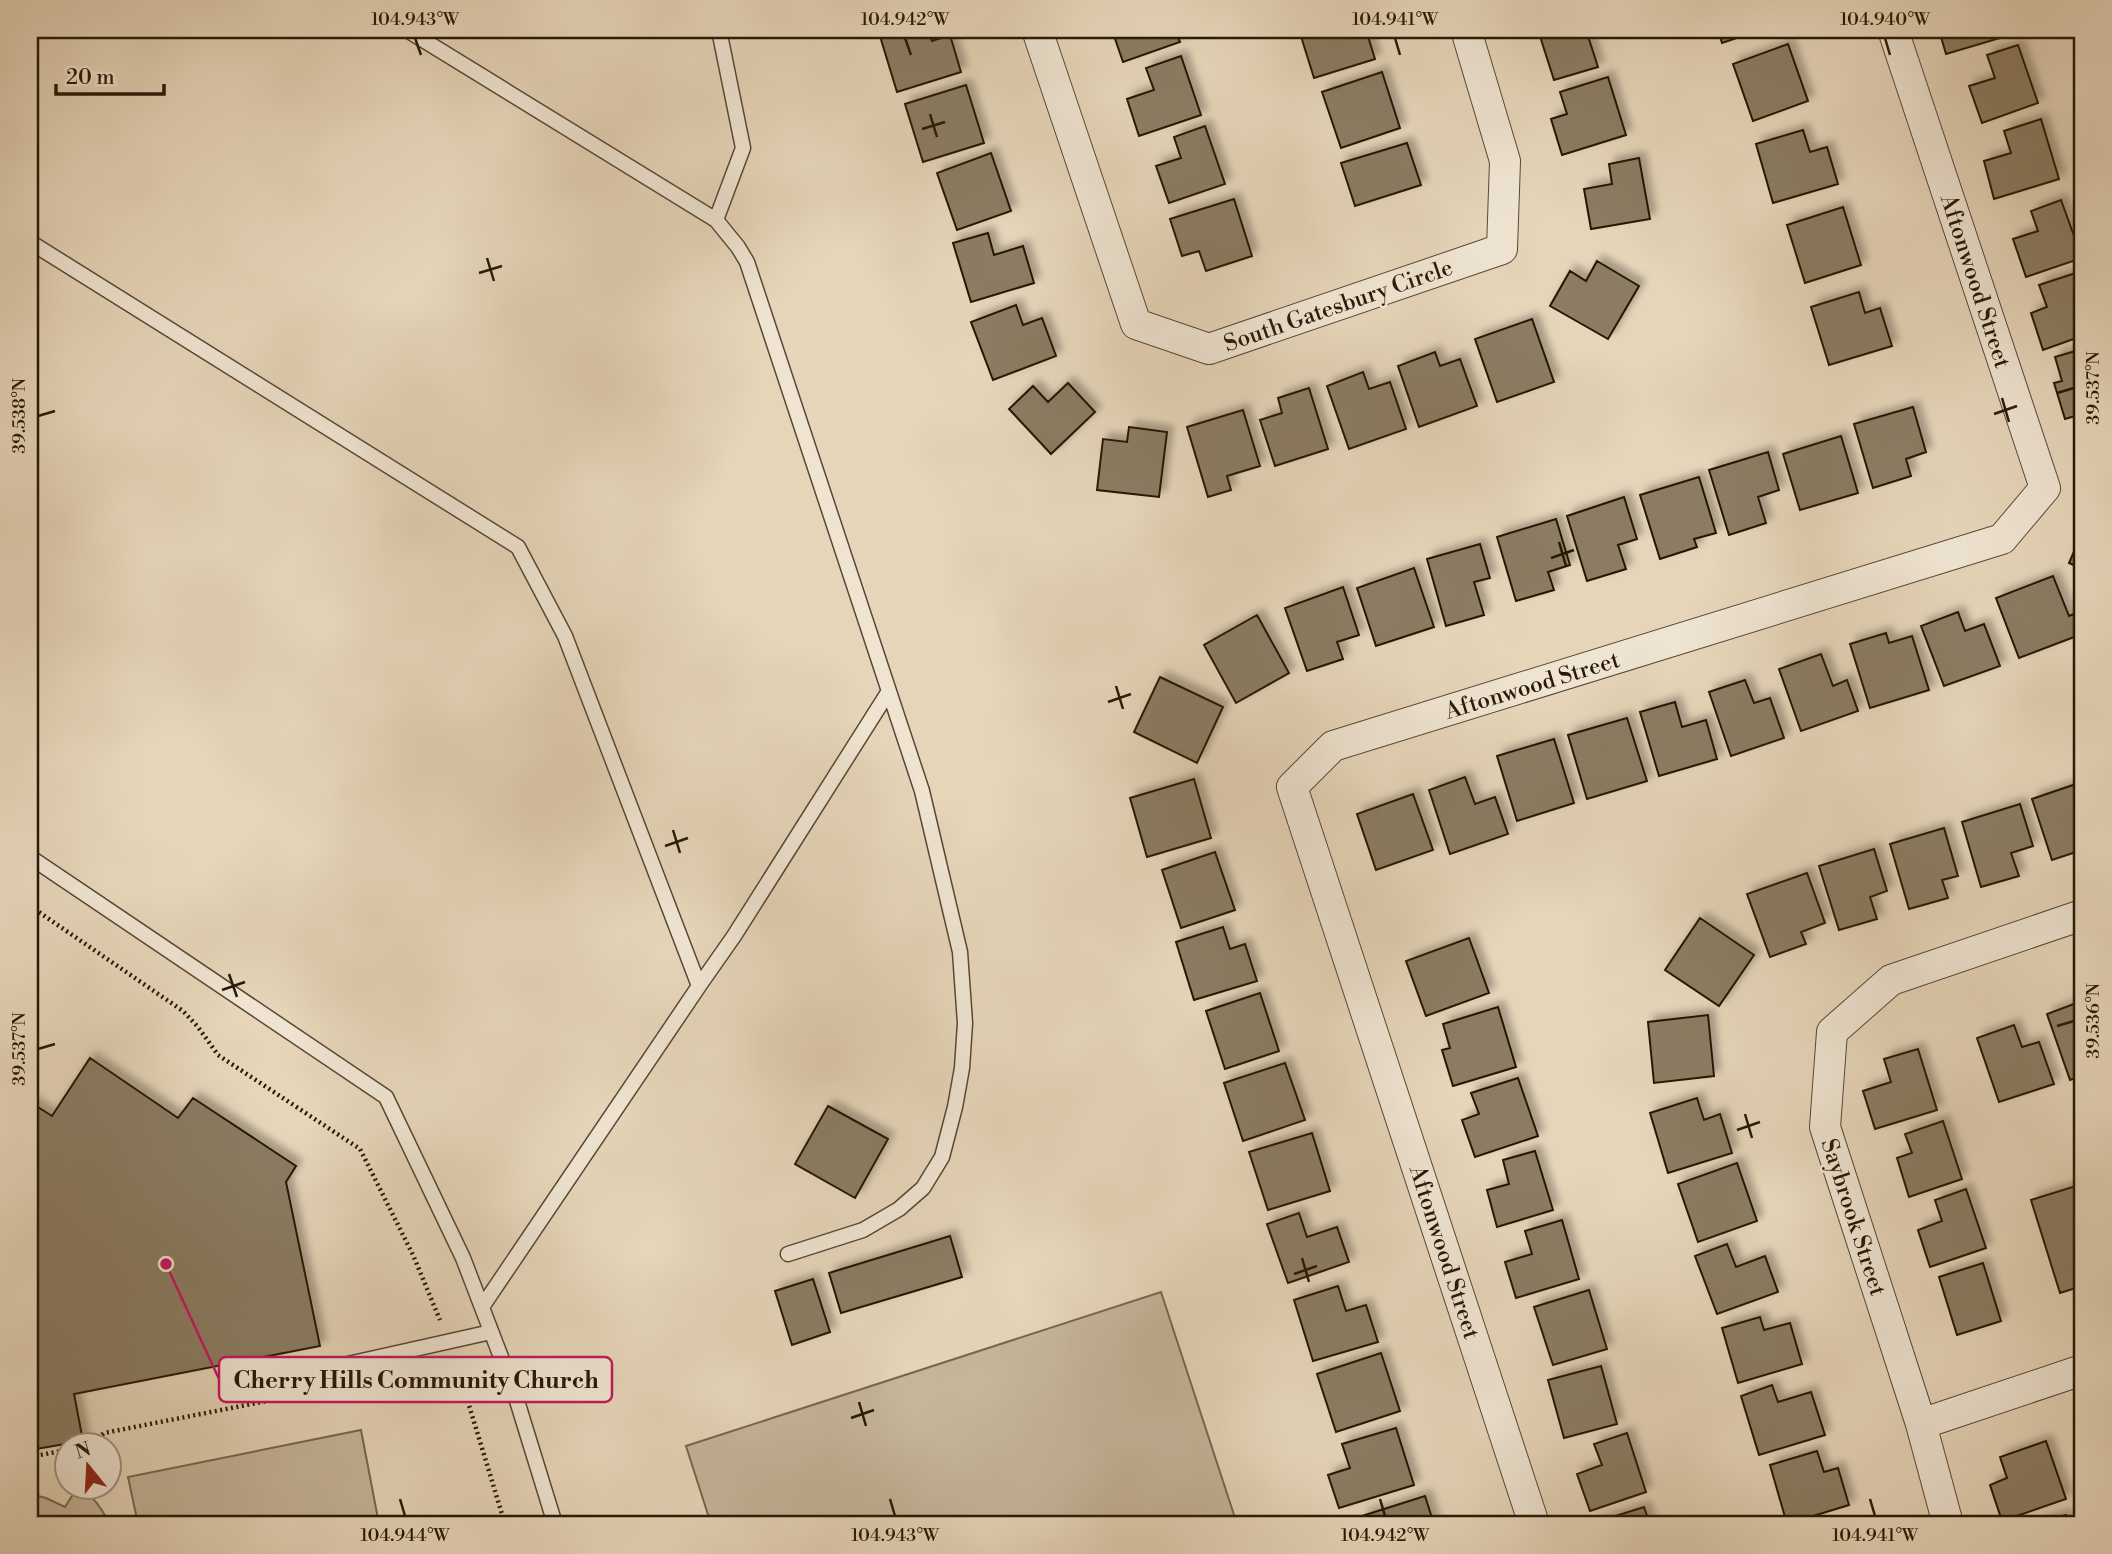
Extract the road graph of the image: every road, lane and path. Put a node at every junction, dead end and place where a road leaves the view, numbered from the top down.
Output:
1 (407, 30) edge
2 (719, 30) edge
3 (1037, 30) edge
4 (1465, 30) edge
5 (1893, 30) edge
6 (716, 220) junction
7 (30, 242) edge
8 (889, 691) junction
9 (30, 857) edge
10 (30, 906) edge
11 (2082, 915) edge
12 (699, 986) junction
13 (788, 1254) dead end
14 (482, 1307) junction
15 (440, 1320) dead end
16 (491, 1332) junction
17 (458, 1369) dead end
18 (321, 1370) dead end
19 (2082, 1370) edge
20 (267, 1401) dead end
21 (1921, 1424) junction
22 (109, 1432) edge
23 (52, 1453) edge
24 (30, 1457) edge
25 (505, 1524) edge
26 (555, 1524) edge
27 (1534, 1524) edge
28 (1948, 1524) edge

1 - 6 lane
2 - 6 lane
3 - 4 street, South Gatesbury Circle
5 - 27 street, Aftonwood Street
6 - 8 lane
7 - 12 lane
8 - 12 lane
8 - 13 lane
9 - 14 lane
10 - 15 path
11 - 21 street, Saybrook Street
12 - 14 lane
14 - 16 lane
16 - 18 lane
16 - 26 lane
17 - 25 path
19 - 21 street
20 - 22 path
21 - 28 street
23 - 24 path

